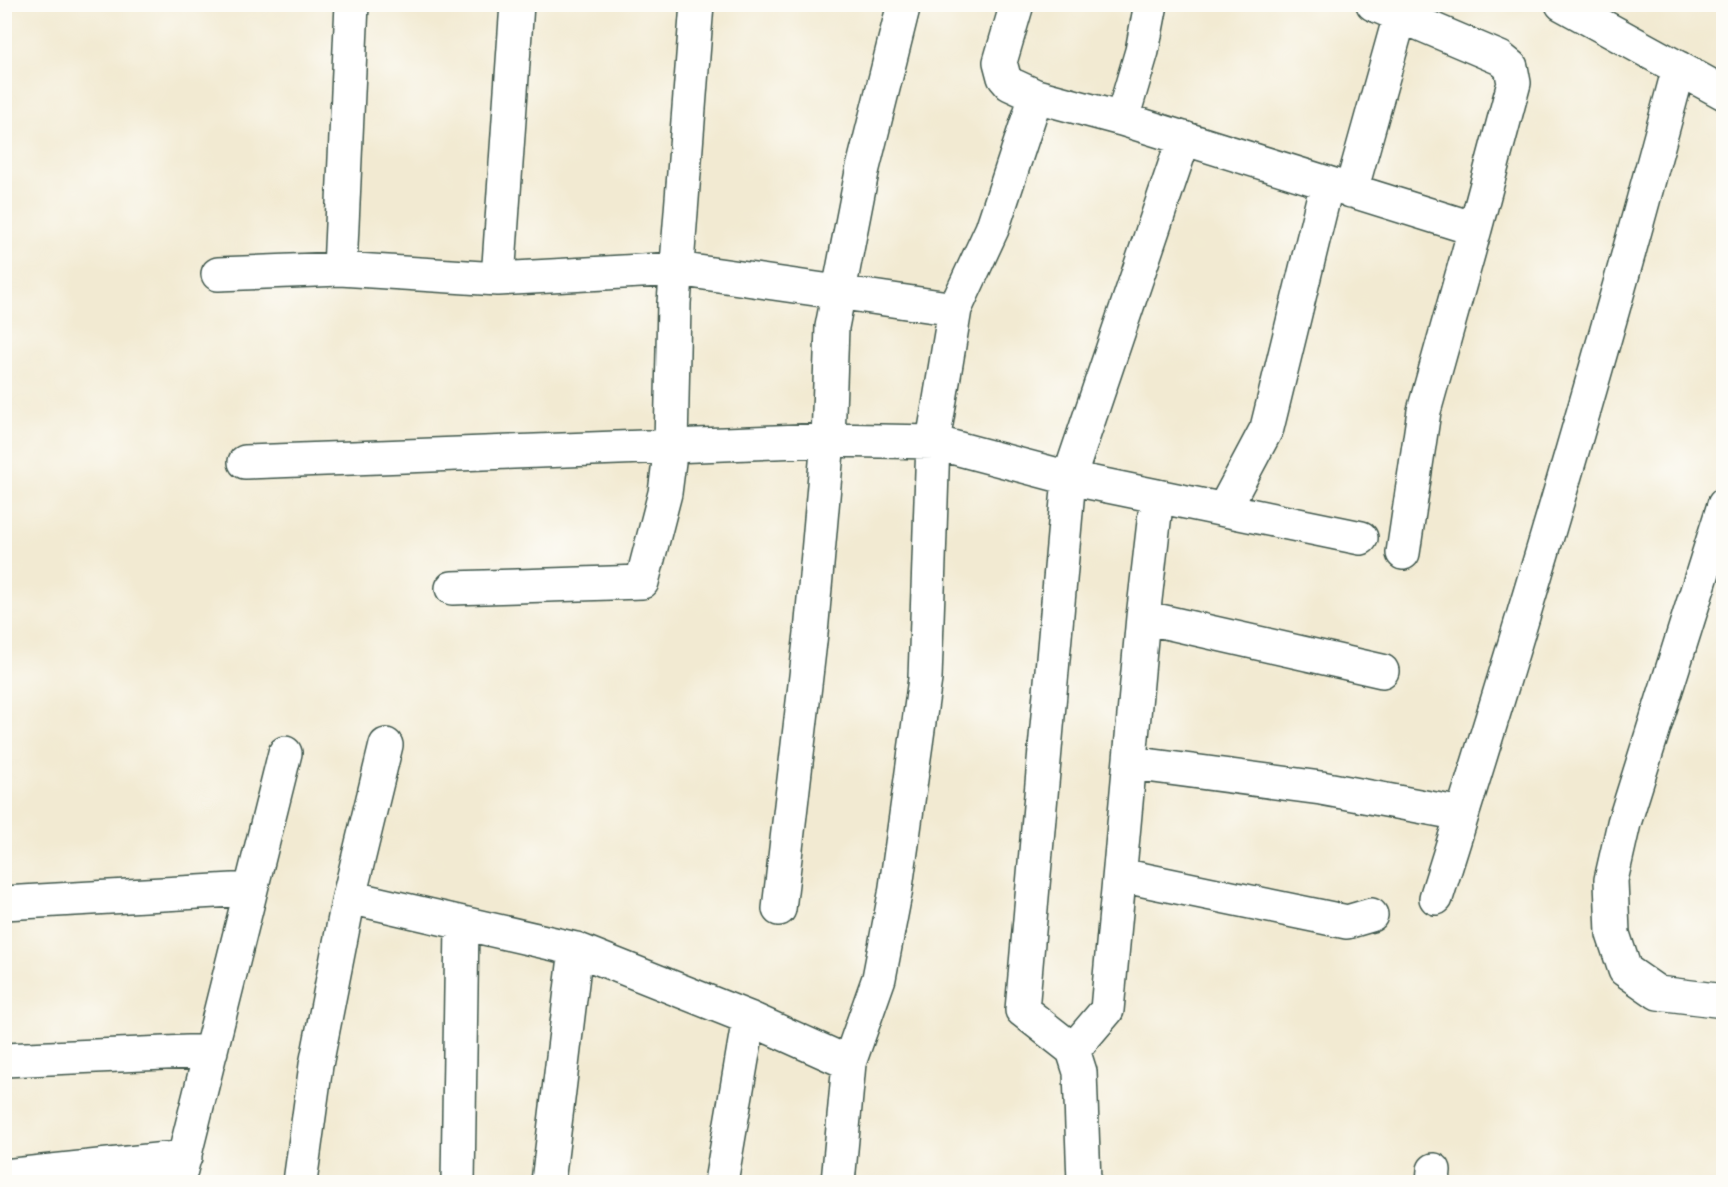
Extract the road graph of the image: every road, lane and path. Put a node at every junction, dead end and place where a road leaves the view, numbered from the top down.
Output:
1 (352, 4) edge
2 (517, 4) edge
3 (697, 4) edge
4 (904, 4) edge
5 (1017, 4) edge
6 (1151, 4) edge
7 (1562, 4) edge
8 (1386, 10) edge
9 (1679, 68) junction
10 (1724, 93) edge
11 (1036, 96) junction
12 (1122, 119) junction
13 (1184, 138) junction
14 (1339, 187) junction
15 (1475, 229) junction
16 (340, 269) junction
17 (677, 269) junction
18 (218, 274) dead end
19 (498, 279) junction
20 (839, 294) junction
21 (955, 309) junction
22 (828, 440) junction
23 (933, 442) junction
24 (670, 446) junction
25 (245, 462) dead end
26 (1069, 478) junction
27 (1157, 496) junction
28 (1724, 505) edge
29 (1224, 509) junction
30 (1360, 538) dead end
31 (1403, 553) dead end
32 (452, 588) dead end
33 (1143, 617) junction
34 (1382, 671) dead end
35 (386, 746) dead end
36 (285, 753) dead end
37 (1131, 763) junction
38 (1462, 814) junction
39 (1120, 875) junction
40 (251, 889) junction
41 (349, 897) junction
42 (1436, 898) dead end
43 (4, 903) edge
44 (779, 909) dead end
45 (1371, 915) dead end
46 (462, 925) junction
47 (576, 949) junction
48 (1724, 1001) edge
49 (749, 1018) junction
50 (1073, 1050) junction
51 (211, 1051) junction
52 (4, 1060) edge
53 (849, 1063) junction
54 (181, 1169) edge
55 (4, 1176) edge
56 (300, 1182) edge
57 (458, 1182) edge
58 (548, 1182) edge
59 (721, 1182) edge
60 (838, 1182) edge
61 (1084, 1182) edge

1 - 16 street
2 - 19 street
3 - 17 street
4 - 20 street
5 - 11 street
6 - 12 street
7 - 9 street
8 - 14 street
8 - 15 street
9 - 10 street
9 - 38 street
11 - 12 street
11 - 21 street
12 - 13 street
13 - 14 street
13 - 26 street
14 - 15 street
14 - 29 street
15 - 31 street
16 - 18 street
16 - 19 street
17 - 19 street
17 - 20 street
17 - 24 street
20 - 21 street
20 - 22 street
21 - 23 street
22 - 23 street
22 - 24 street
22 - 44 street
23 - 26 street
23 - 53 street
24 - 25 street
24 - 32 street
26 - 27 street
26 - 50 street
27 - 29 street
27 - 33 street
28 - 48 street
29 - 30 street
33 - 34 street
33 - 37 street
35 - 41 street
36 - 40 street
37 - 38 street
37 - 39 street
38 - 42 street
39 - 45 street
39 - 50 street
40 - 43 street
40 - 51 street
41 - 46 street
41 - 56 street
46 - 47 street
46 - 57 street
47 - 49 street
47 - 58 street
49 - 53 street
49 - 59 street
50 - 61 street
51 - 52 street
51 - 54 street
53 - 60 street
54 - 55 street

